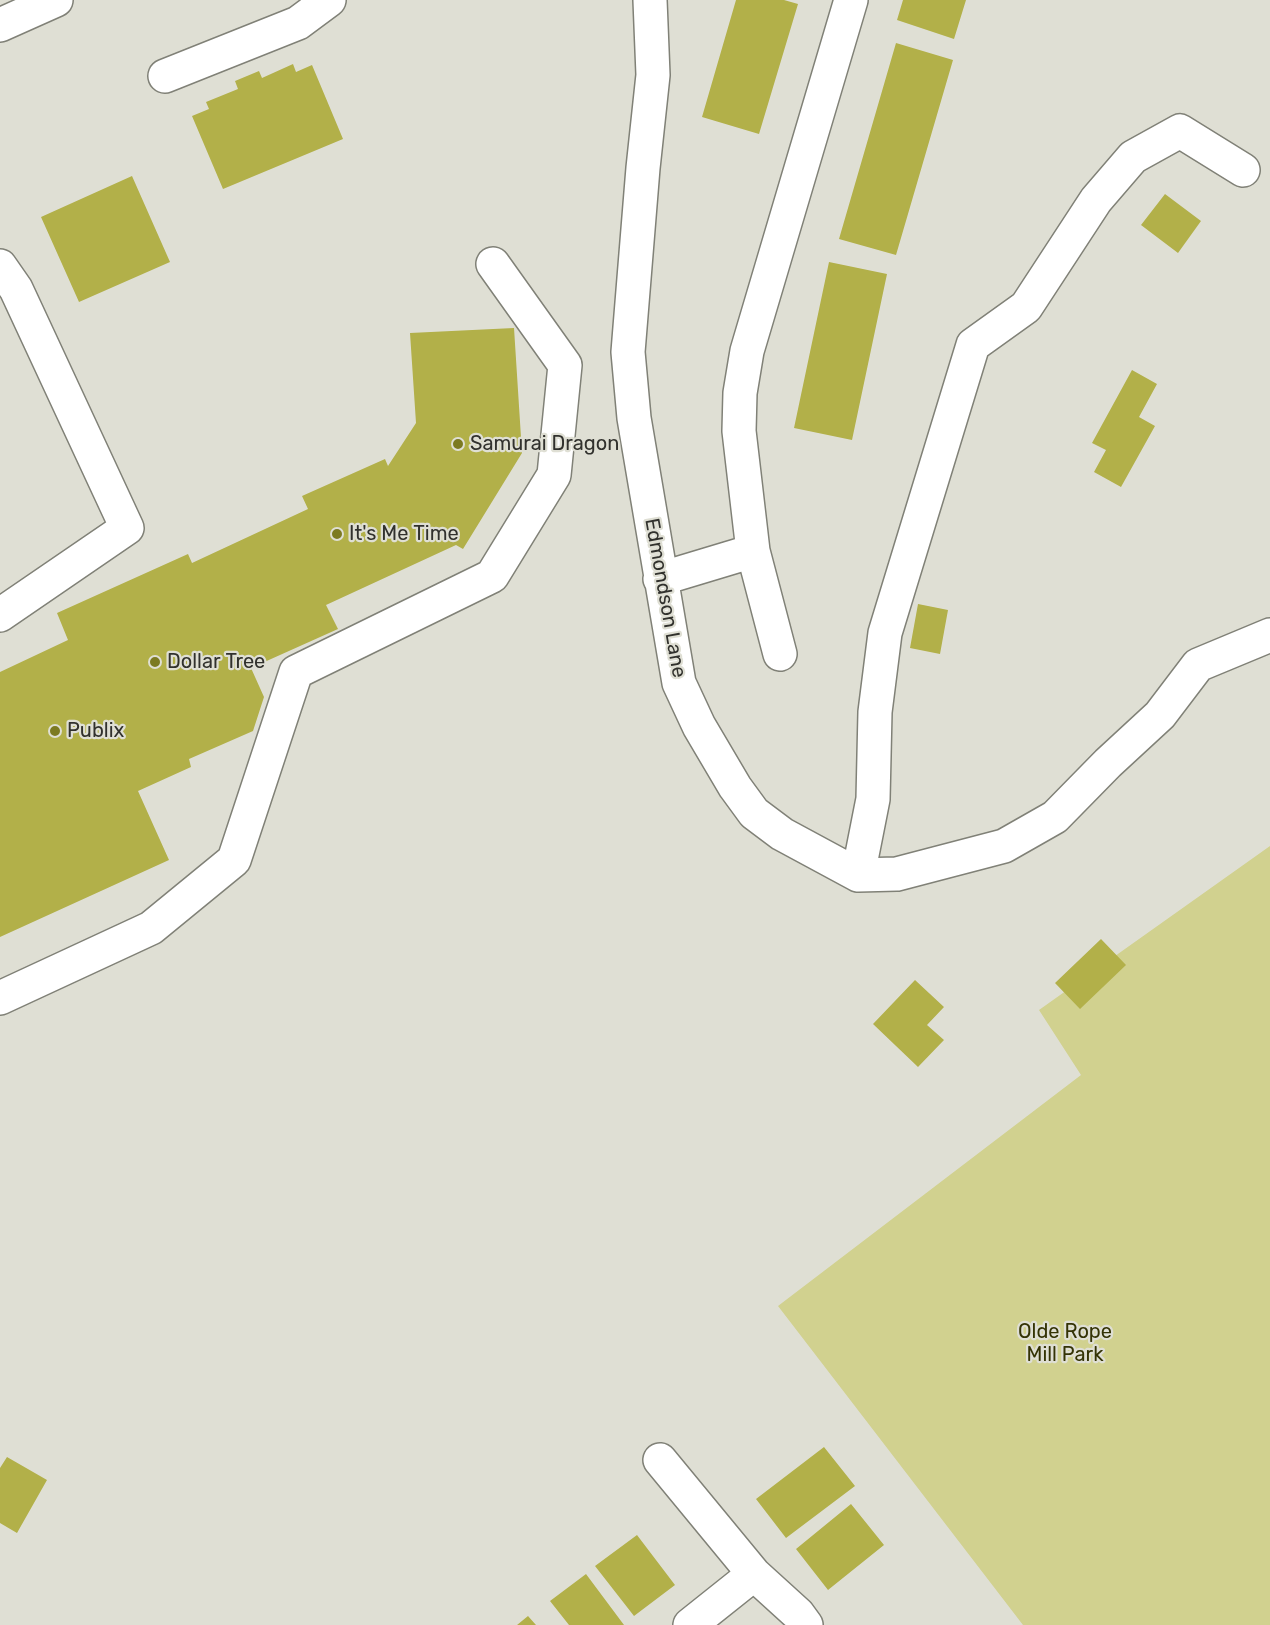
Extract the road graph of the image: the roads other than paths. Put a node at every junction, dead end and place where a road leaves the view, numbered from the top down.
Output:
1 (56, 0) edge
2 (329, 0) edge
3 (650, 0) edge
4 (851, 0) edge
5 (0, 25) edge
6 (165, 76) dead end
7 (1243, 170) dead end
8 (493, 264) dead end
9 (0, 266) edge
10 (753, 550) junction
11 (660, 579) junction
12 (0, 615) edge
13 (1270, 635) edge
14 (780, 654) dead end
15 (858, 875) junction
16 (0, 998) edge
17 (660, 1460) dead end
18 (754, 1574) junction
19 (690, 1625) edge
20 (806, 1625) edge

1 - 5 street
2 - 6 street
3 - 11 street, Edmondson Lane
4 - 10 street
7 - 15 street
8 - 16 street
9 - 12 street
10 - 11 street
10 - 14 street
11 - 15 street, Edmondson Lane
13 - 15 street, Edmondson Lane
17 - 18 street
18 - 19 street
18 - 20 street

